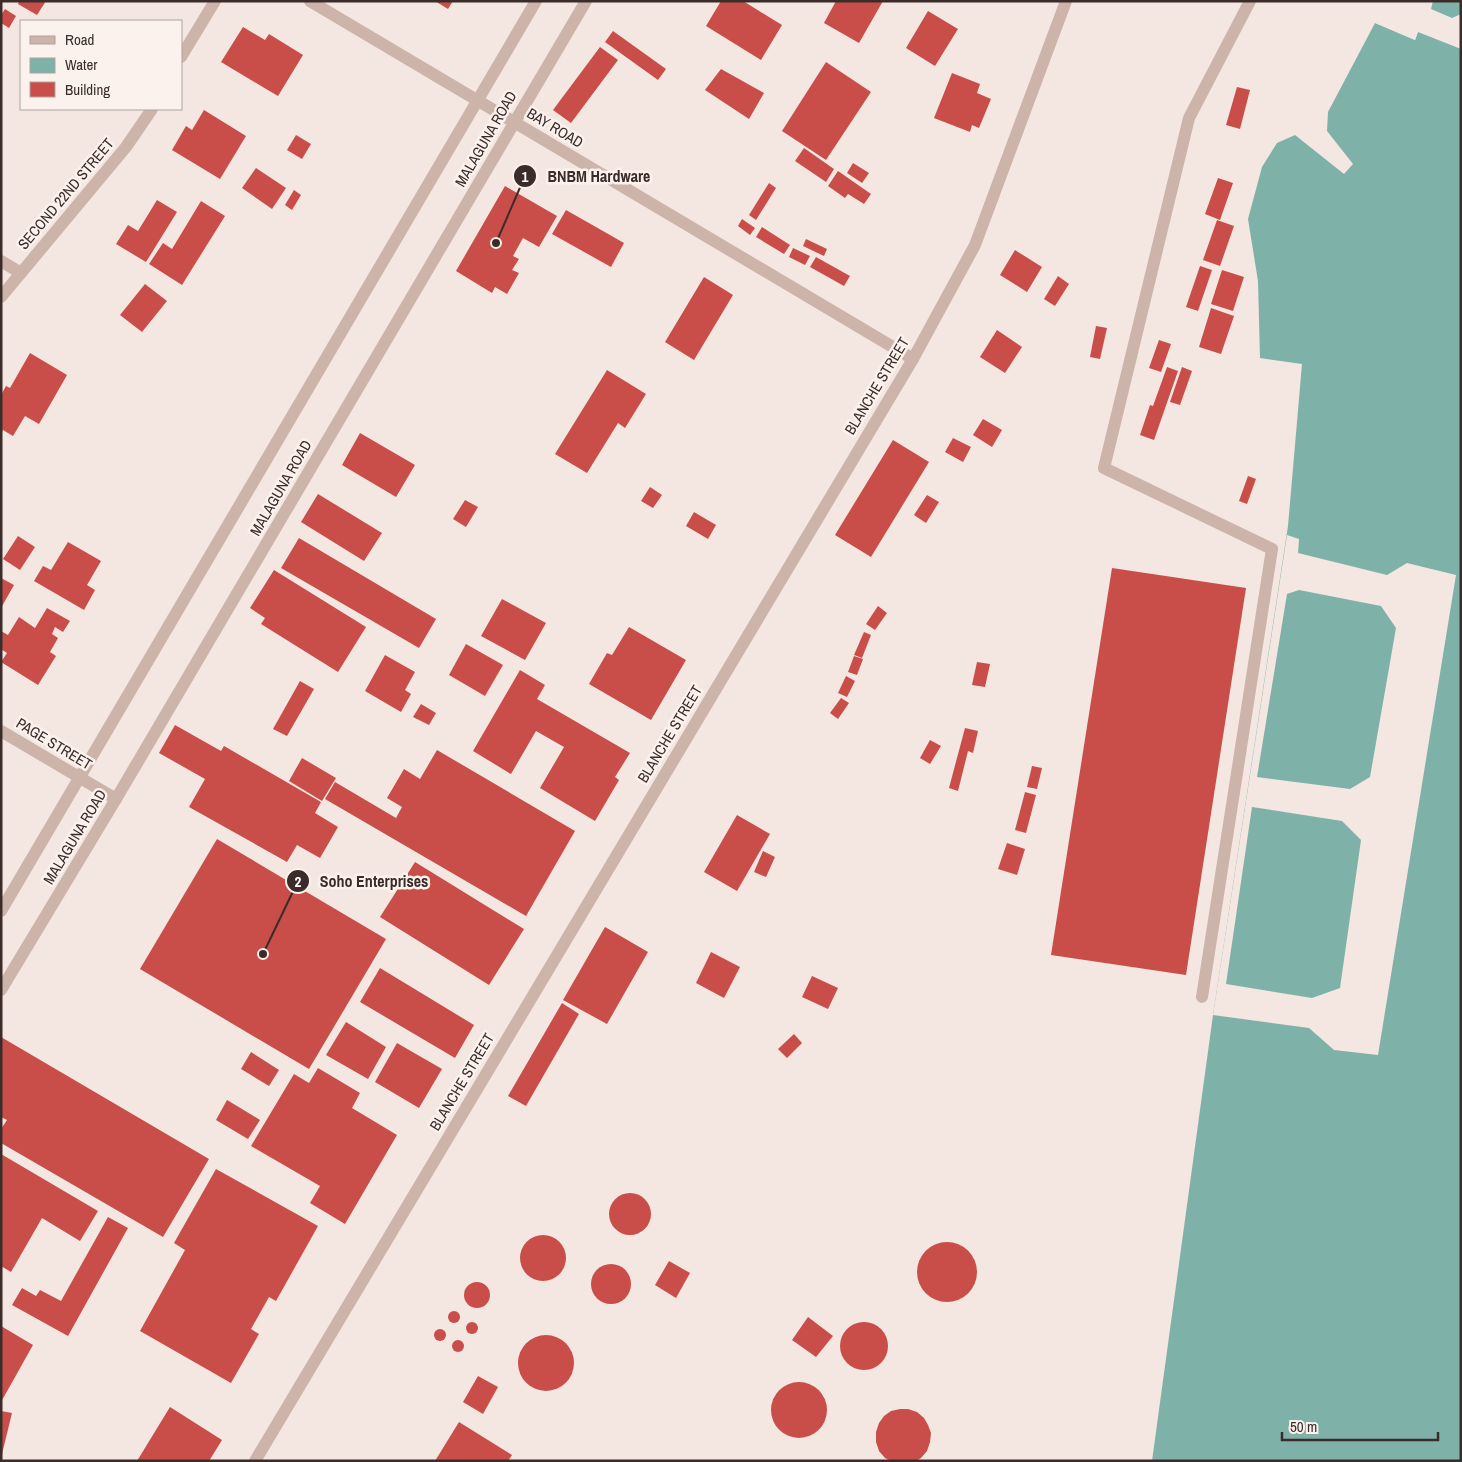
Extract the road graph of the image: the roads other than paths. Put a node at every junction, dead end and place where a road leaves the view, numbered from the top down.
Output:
1 (215, 1) edge
2 (310, 1) edge
3 (536, 1) edge
4 (586, 1) edge
5 (1066, 1) edge
6 (1250, 1) edge
7 (182, 55) edge
8 (477, 101) junction
9 (151, 110) edge
10 (514, 122) junction
11 (1, 261) edge
12 (21, 273) junction
13 (1, 297) edge
14 (913, 359) junction
15 (1, 731) edge
16 (80, 779) junction
17 (116, 799) junction
18 (1, 911) edge
19 (1, 990) edge
20 (1202, 997) dead end
21 (255, 1461) edge

1 - 7 street
2 - 8 street, BAY ROAD
3 - 8 street, MALAGUNA ROAD
4 - 10 street, MALAGUNA ROAD
5 - 14 street, BLANCHE STREET
6 - 20 street
8 - 10 street, BAY ROAD
8 - 16 street, MALAGUNA ROAD
9 - 12 street, SECOND 22ND STREET
10 - 14 street, BAY ROAD
10 - 17 street, MALAGUNA ROAD
11 - 12 street
12 - 13 street, SECOND 22ND STREET
14 - 21 street, BLANCHE STREET
15 - 16 street, PAGE STREET
16 - 17 street, PAGE STREET
16 - 18 street, MALAGUNA ROAD
17 - 19 street, MALAGUNA ROAD

